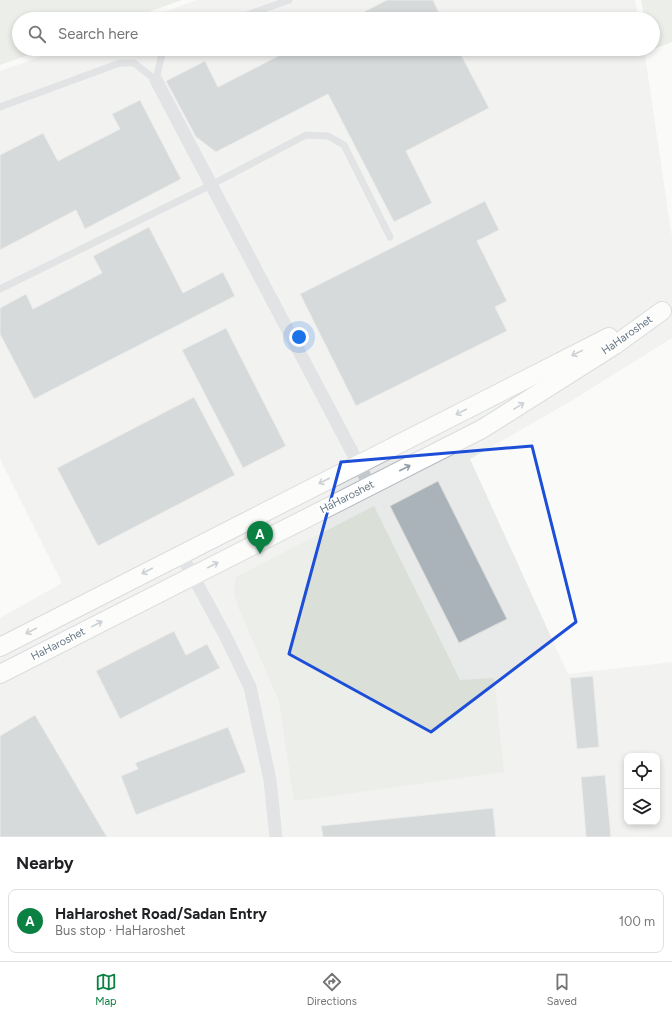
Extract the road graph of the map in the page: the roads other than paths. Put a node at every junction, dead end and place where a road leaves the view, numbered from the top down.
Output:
1 (289, 0) edge
2 (256, 12) edge
3 (162, 56) edge
4 (156, 80) junction
5 (0, 107) edge
6 (212, 185) junction
7 (390, 238) dead end
8 (0, 289) edge
9 (667, 308) edge
10 (359, 463) junction
11 (370, 486) junction
12 (181, 554) junction
13 (193, 576) junction
14 (0, 647) edge
15 (0, 674) edge
16 (276, 837) edge

1 - 2 lane
3 - 4 lane
4 - 5 lane
4 - 6 street
6 - 7 lane
6 - 8 lane
6 - 10 street
9 -> 10 street, HaHaroshet
11 -> 9 street, HaHaroshet
10 - 11 street
10 -> 12 street, HaHaroshet
13 -> 11 street, HaHaroshet
12 - 13 street
12 -> 14 street, HaHaroshet
15 -> 13 street, HaHaroshet
13 - 16 street

